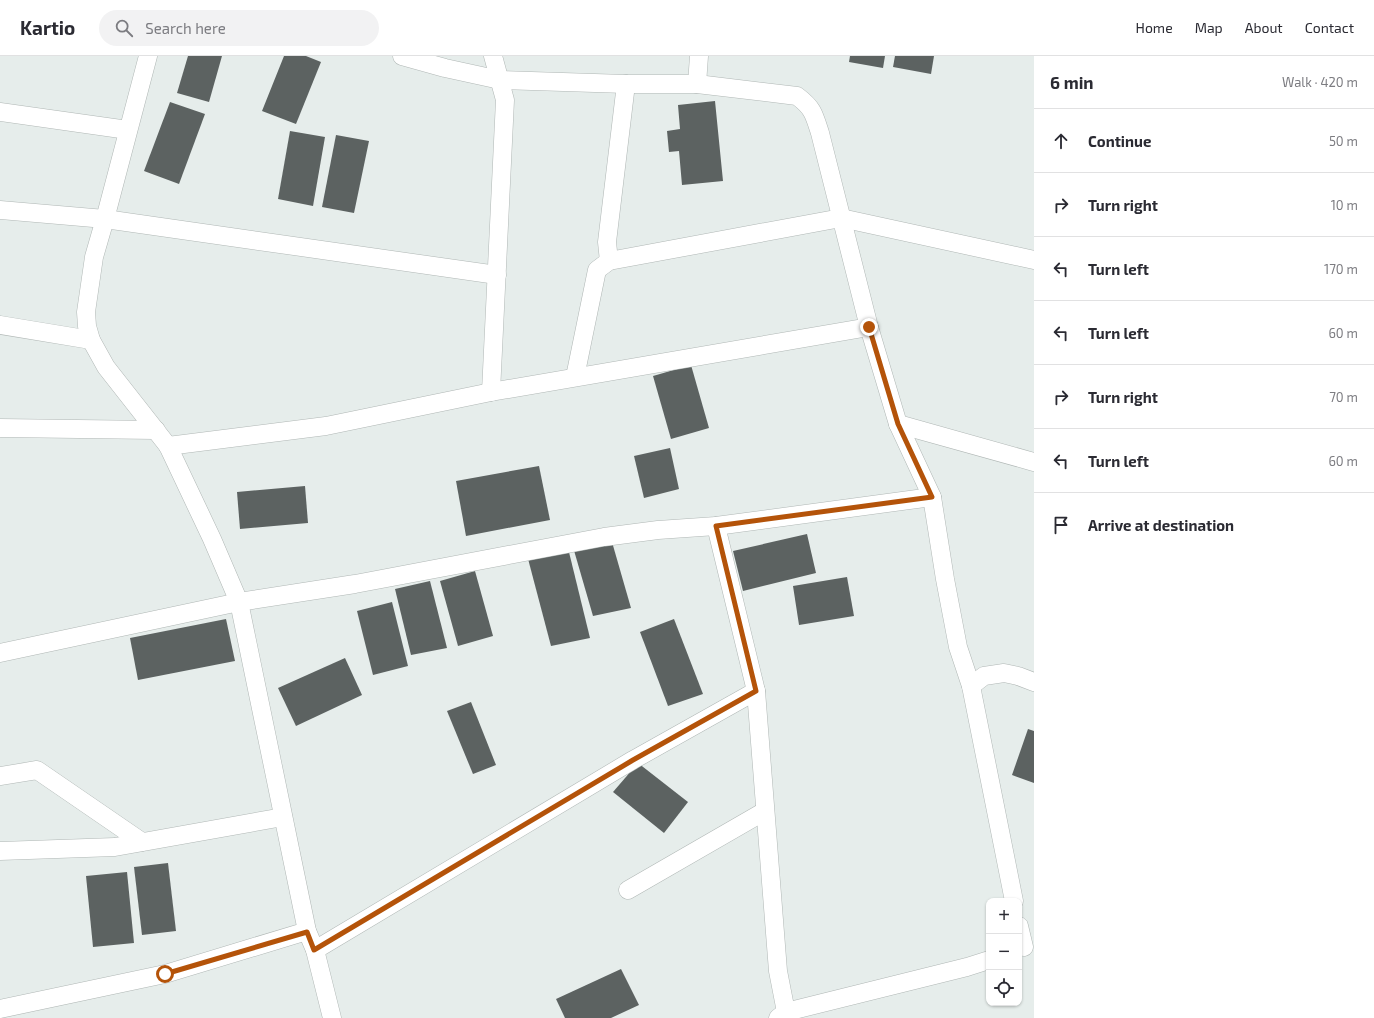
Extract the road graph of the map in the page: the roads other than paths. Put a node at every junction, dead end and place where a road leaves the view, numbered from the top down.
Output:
1 (148, 56) edge
2 (402, 56) edge
3 (493, 56) edge
4 (699, 56) edge
5 (500, 80) junction
6 (626, 84) junction
7 (697, 84) junction
8 (0, 112) edge
9 (128, 130) junction
10 (0, 210) edge
11 (841, 218) junction
12 (105, 219) junction
13 (1034, 260) edge
14 (609, 261) junction
15 (497, 275) junction
16 (0, 325) edge
17 (869, 327) junction
18 (91, 340) junction
19 (575, 378) junction
20 (491, 392) junction
21 (898, 424) junction
22 (0, 428) edge
23 (156, 430) junction
24 (168, 446) junction
25 (1034, 462) edge
26 (932, 497) junction
27 (716, 526) junction
28 (239, 602) junction
29 (0, 653) edge
30 (1034, 682) edge
31 (971, 686) junction
32 (756, 691) junction
33 (0, 776) edge
34 (765, 811) junction
35 (283, 817) junction
36 (142, 842) junction
37 (0, 851) edge
38 (628, 890) dead end
39 (1013, 898) edge
40 (307, 932) junction
41 (1022, 934) edge
42 (1026, 948) edge
43 (314, 950) junction
44 (986, 961) edge
45 (0, 1009) edge
46 (782, 1015) edge
47 (1, 1018) edge
48 (332, 1018) edge

1 - 9 street
2 - 5 street
3 - 5 street
4 - 7 street
5 - 6 street
5 - 15 street
6 - 7 street
6 - 14 street
7 - 11 street
8 - 9 street
9 - 12 street
10 - 12 street
11 - 13 street
11 - 14 street
11 - 17 street
12 - 15 street
12 - 18 street
14 - 19 street
15 - 20 street
16 - 18 street
17 - 19 street
17 - 21 street
18 - 23 street
19 - 20 street
20 - 24 street
21 - 25 street
21 - 26 street
22 - 23 street
23 - 24 street
24 - 28 street
26 - 27 street
26 - 31 street
27 - 28 street
27 - 32 street
28 - 29 street
28 - 35 street
30 - 31 street
31 - 39 street
32 - 34 street
32 - 43 street
33 - 36 street
34 - 38 street
34 - 46 street
35 - 36 street
35 - 40 street
36 - 37 street
40 - 43 street
40 - 45 street
41 - 42 street
43 - 48 street
44 - 46 street
45 - 47 street

